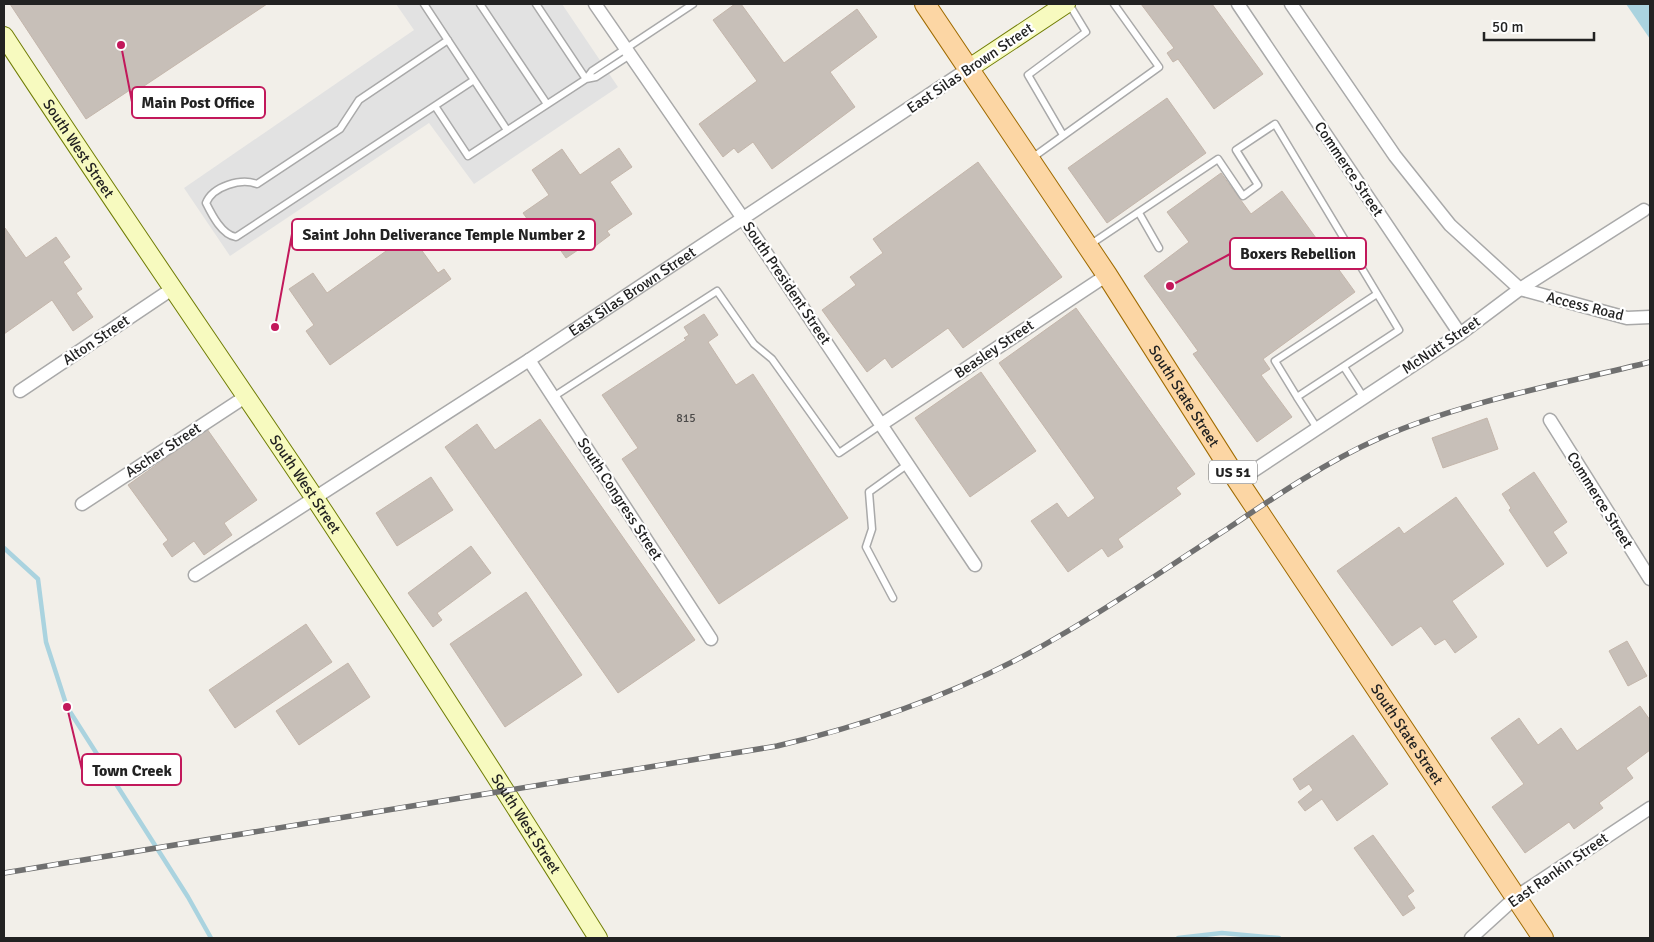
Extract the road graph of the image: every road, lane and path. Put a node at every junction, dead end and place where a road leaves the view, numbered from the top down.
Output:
1 (424, 4) edge
2 (480, 4) edge
3 (536, 4) edge
4 (595, 4) edge
5 (693, 4) edge
6 (925, 4) edge
7 (1067, 4) edge
8 (1114, 4) edge
9 (1238, 4) edge
10 (1291, 4) edge
11 (4, 36) edge
12 (448, 40) junction
13 (627, 51) junction
14 (968, 69) junction
15 (586, 79) junction
16 (474, 80) junction
17 (547, 104) junction
18 (435, 106) junction
19 (507, 130) junction
20 (1063, 136) junction
21 (1029, 160) junction
22 (1644, 210) dead end
23 (1139, 213) junction
24 (742, 216) junction
25 (1087, 246) junction
26 (1159, 248) dead end
27 (1107, 275) junction
28 (172, 289) junction
29 (1520, 289) junction
30 (1377, 294) junction
31 (1650, 317) edge
32 (1460, 334) junction
33 (529, 360) junction
34 (1344, 366) junction
35 (20, 391) dead end
36 (245, 397) junction
37 (553, 397) junction
38 (1297, 397) junction
39 (1364, 398) junction
40 (1550, 420) dead end
41 (882, 424) junction
42 (1317, 428) junction
43 (908, 464) junction
44 (1238, 480) junction
45 (315, 499) junction
46 (82, 504) dead end
47 (975, 565) dead end
48 (195, 575) dead end
49 (1650, 579) edge
50 (893, 598) dead end
51 (712, 639) dead end
52 (1650, 808) edge
53 (1516, 897) junction
54 (598, 938) edge
55 (1471, 938) edge
56 (1543, 938) edge

1 - 12 lane
2 - 17 lane
3 - 15 lane
4 - 13 street, South President Street
5 - 13 lane
6 - 14 main road, South State Street / US 51
7 - 14 street, East Silas Brown Street
7 - 20 lane
8 - 20 lane
9 - 32 street, Commerce Street
10 - 29 street
11 - 28 street, South West Street
12 - 16 lane
12 - 18 lane
13 - 15 lane
13 - 24 street, South President Street
14 - 21 main road, South State Street / US 51
14 - 24 street, East Silas Brown Street
15 - 17 lane
16 - 18 lane
16 - 19 lane
17 - 19 lane
18 - 19 lane
20 - 21 lane
21 - 25 main road, South State Street / US 51
22 - 29 street, McNutt Street
23 - 25 lane
23 - 26 lane
23 - 30 lane
24 - 33 street, East Silas Brown Street
24 - 41 street, South President Street
25 - 27 main road, South State Street / US 51
27 - 41 street, Beasley Street
27 - 44 main road, South State Street / US 51
28 - 35 street, Alton Street
28 - 36 street, South West Street
29 - 31 street, Access Road
29 - 32 street, McNutt Street
30 - 34 lane
30 - 38 lane
32 - 39 street, McNutt Street
33 - 37 street, South Congress Street
33 - 45 street, East Silas Brown Street
34 - 38 lane
34 - 39 lane
36 - 45 street, South West Street
36 - 46 street, Ascher Street
37 - 41 lane
37 - 51 street, South Congress Street
38 - 42 lane
39 - 42 street, McNutt Street
40 - 49 street, Commerce Street
41 - 43 street, South President Street
42 - 44 street, McNutt Street
43 - 47 street, South President Street
43 - 50 lane
44 - 53 main road, South State Street / US 51
45 - 48 street, East Silas Brown Street
45 - 54 street, South West Street
52 - 53 street, East Rankin Street
53 - 55 street, East Rankin Street
53 - 56 main road, South State Street / US 51

